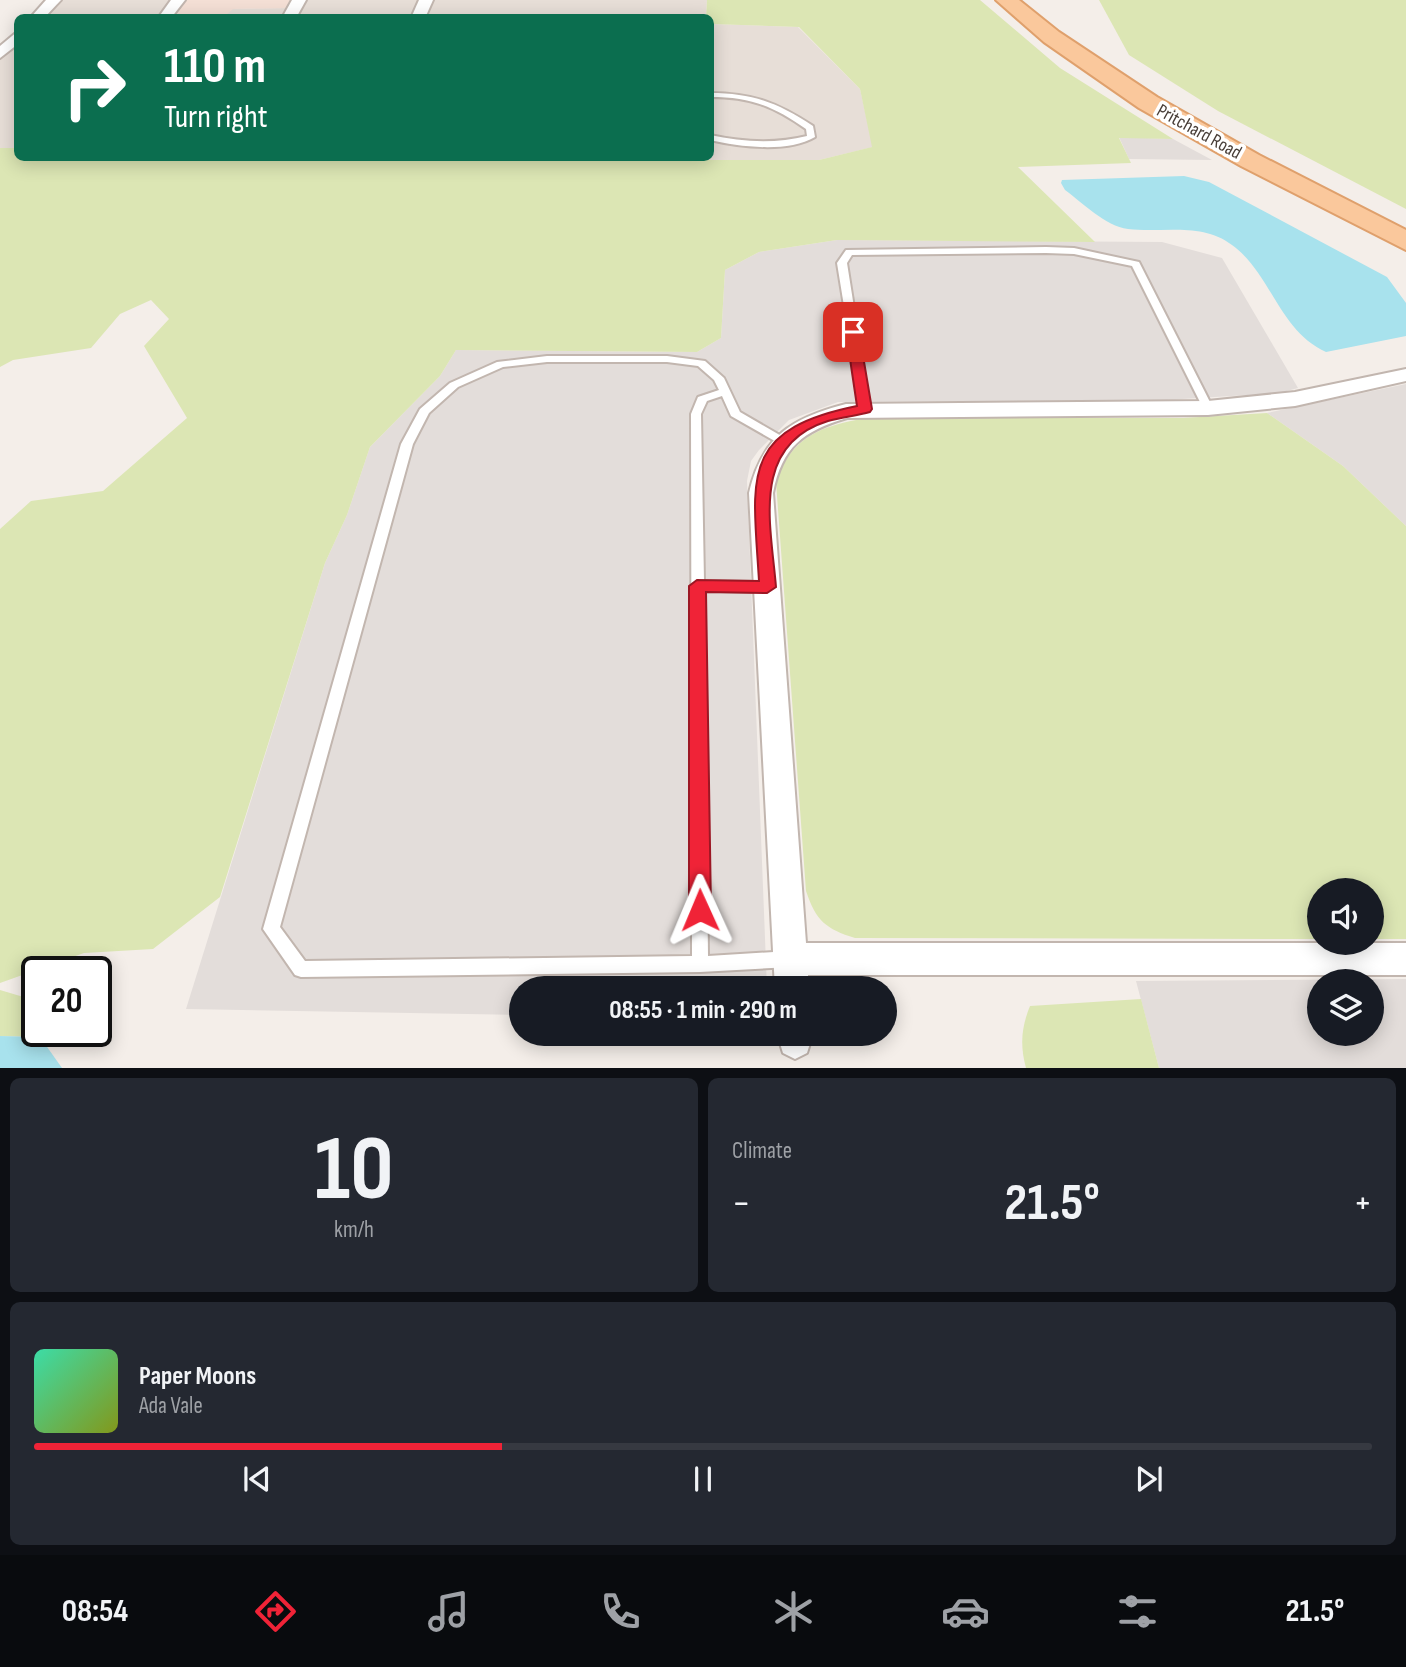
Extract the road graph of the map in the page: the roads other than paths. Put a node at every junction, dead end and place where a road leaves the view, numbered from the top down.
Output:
1 (54, 0) edge
2 (178, 0) edge
3 (1006, 0) edge
4 (1029, 0) edge
5 (40, 14) edge
6 (167, 14) edge
7 (14, 39) edge
8 (0, 54) edge
9 (714, 95) edge
10 (714, 138) edge
11 (1406, 223) edge
12 (1406, 241) edge
13 (1406, 375) edge
14 (725, 391) junction
15 (1208, 408) junction
16 (865, 409) junction
17 (784, 441) junction
18 (697, 586) junction
19 (767, 587) junction
20 (1406, 958) edge
21 (700, 964) junction
22 (791, 974) edge

1 - 5 street
2 - 6 street
3 - 12 main road, Pritchard Road
4 - 11 main road, Pritchard Road
7 - 8 street
9 - 10 lane
13 - 15 street
14 - 17 lane
14 - 18 lane
14 - 21 lane
15 - 16 street
15 - 16 lane
16 - 17 street
17 - 19 street
18 - 19 lane
18 - 21 lane
19 - 22 street
20 - 22 street
21 - 22 lane

